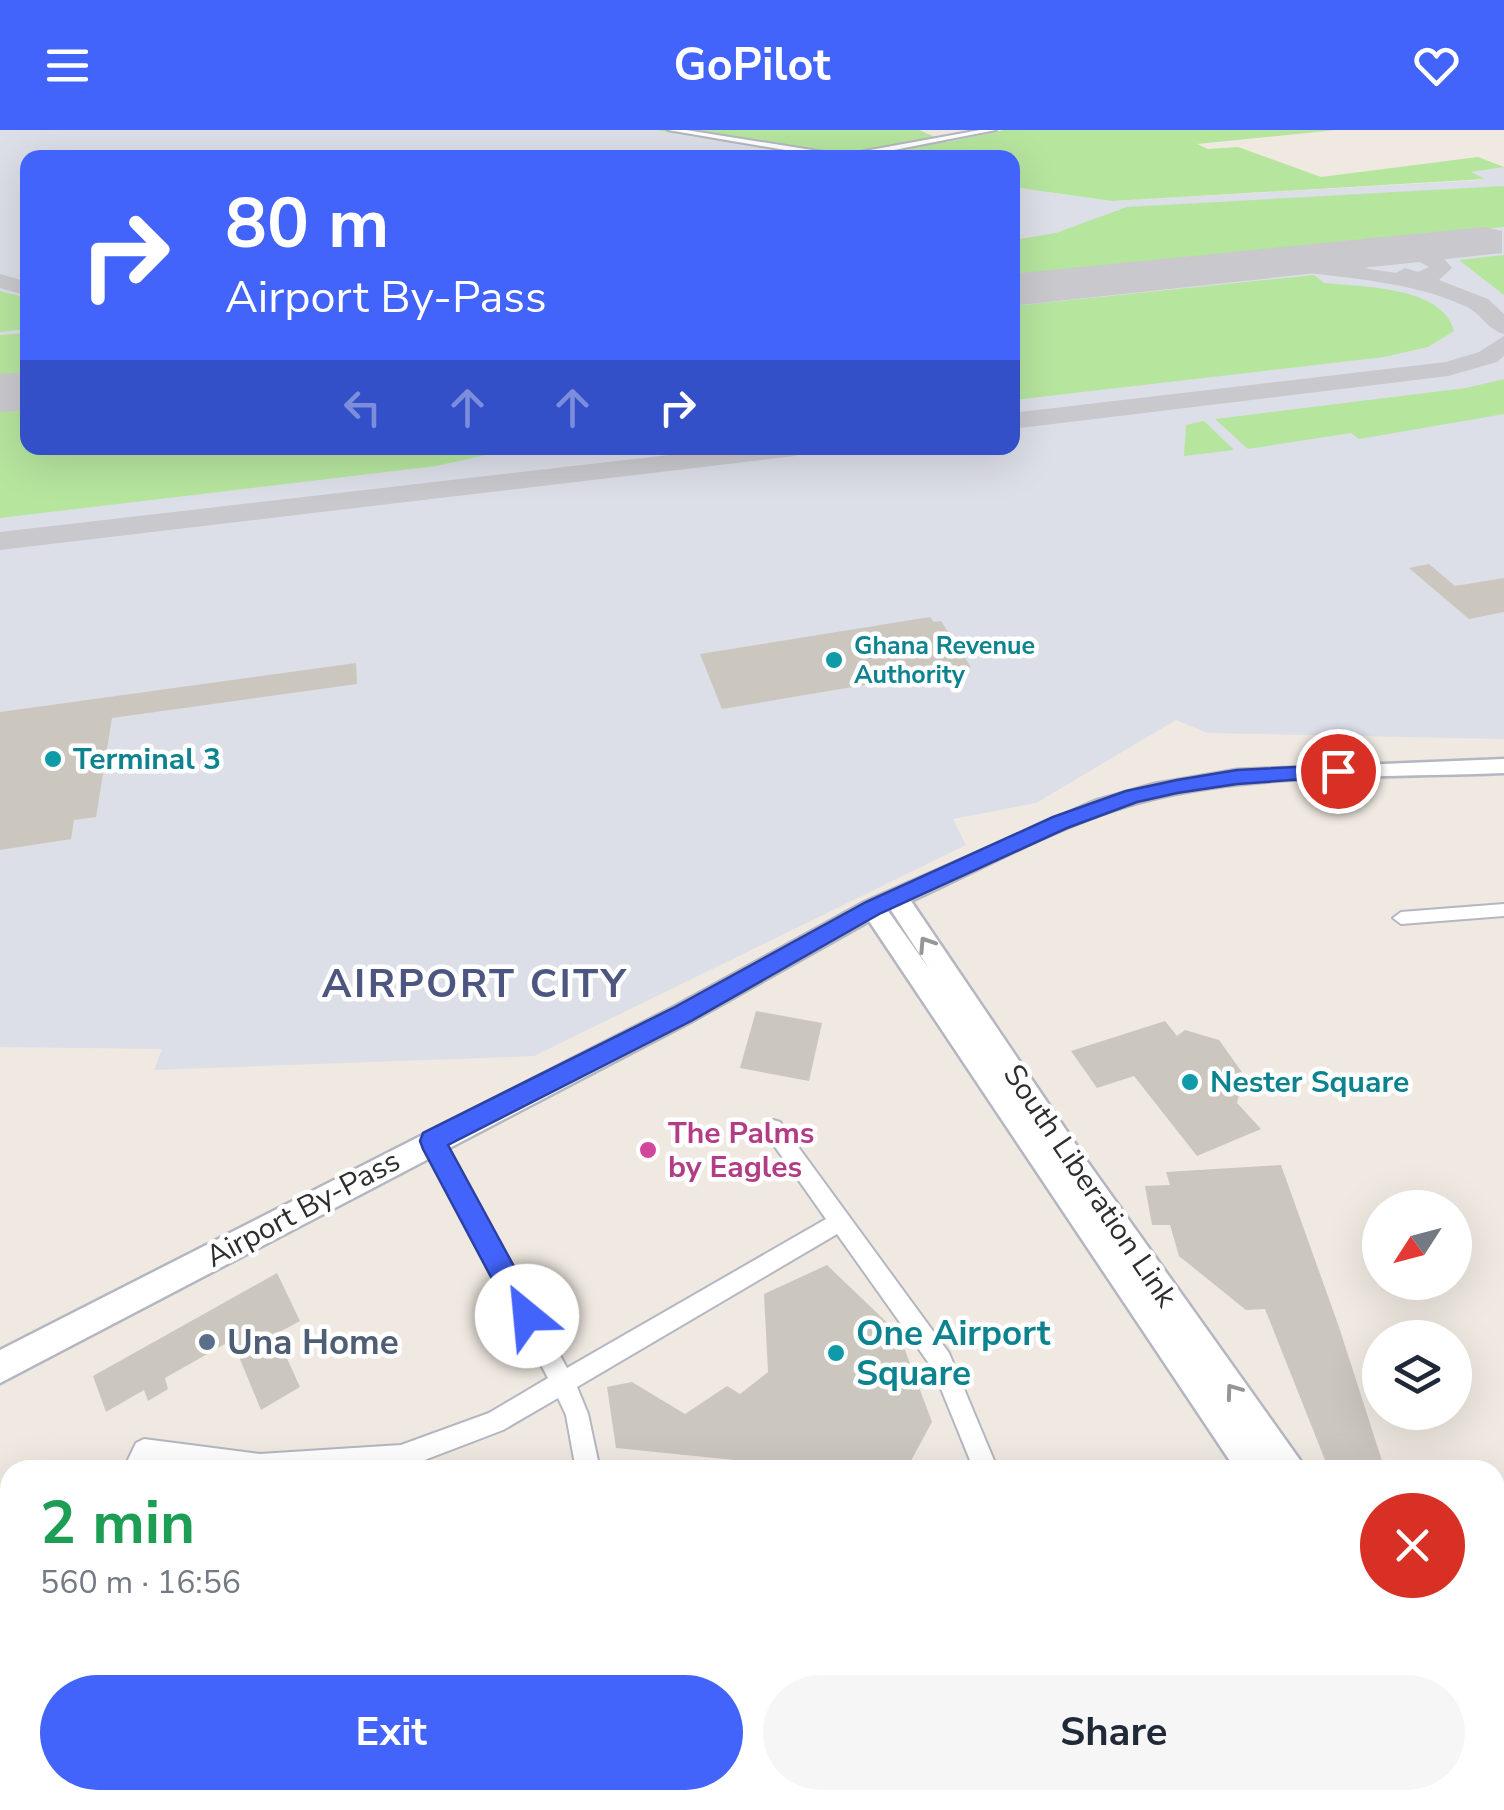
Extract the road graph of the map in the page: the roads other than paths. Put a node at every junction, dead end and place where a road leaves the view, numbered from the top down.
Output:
1 (672, 130) edge
2 (992, 130) edge
3 (799, 150) edge
4 (882, 150) edge
5 (1504, 766) edge
6 (885, 903) junction
7 (1504, 910) edge
8 (1401, 918) dead end
9 (773, 1128) dead end
10 (432, 1141) junction
11 (841, 1221) junction
12 (0, 1367) edge
13 (563, 1383) junction
14 (140, 1460) edge
15 (214, 1460) edge
16 (354, 1460) edge
17 (586, 1460) edge
18 (982, 1460) edge
19 (1249, 1460) edge
20 (1283, 1460) edge

1 - 3 street
2 - 4 street
5 - 6 main road, Airport By-Pass
6 - 10 main road, Airport By-Pass
6 - 19 main road, South Liberation Link
20 -> 6 main road, South Liberation Link
7 - 8 street
9 - 11 street
10 - 12 main road, Airport By-Pass
10 - 13 street
11 - 13 street
11 - 18 street
13 - 16 street
13 - 17 street
14 - 15 street

